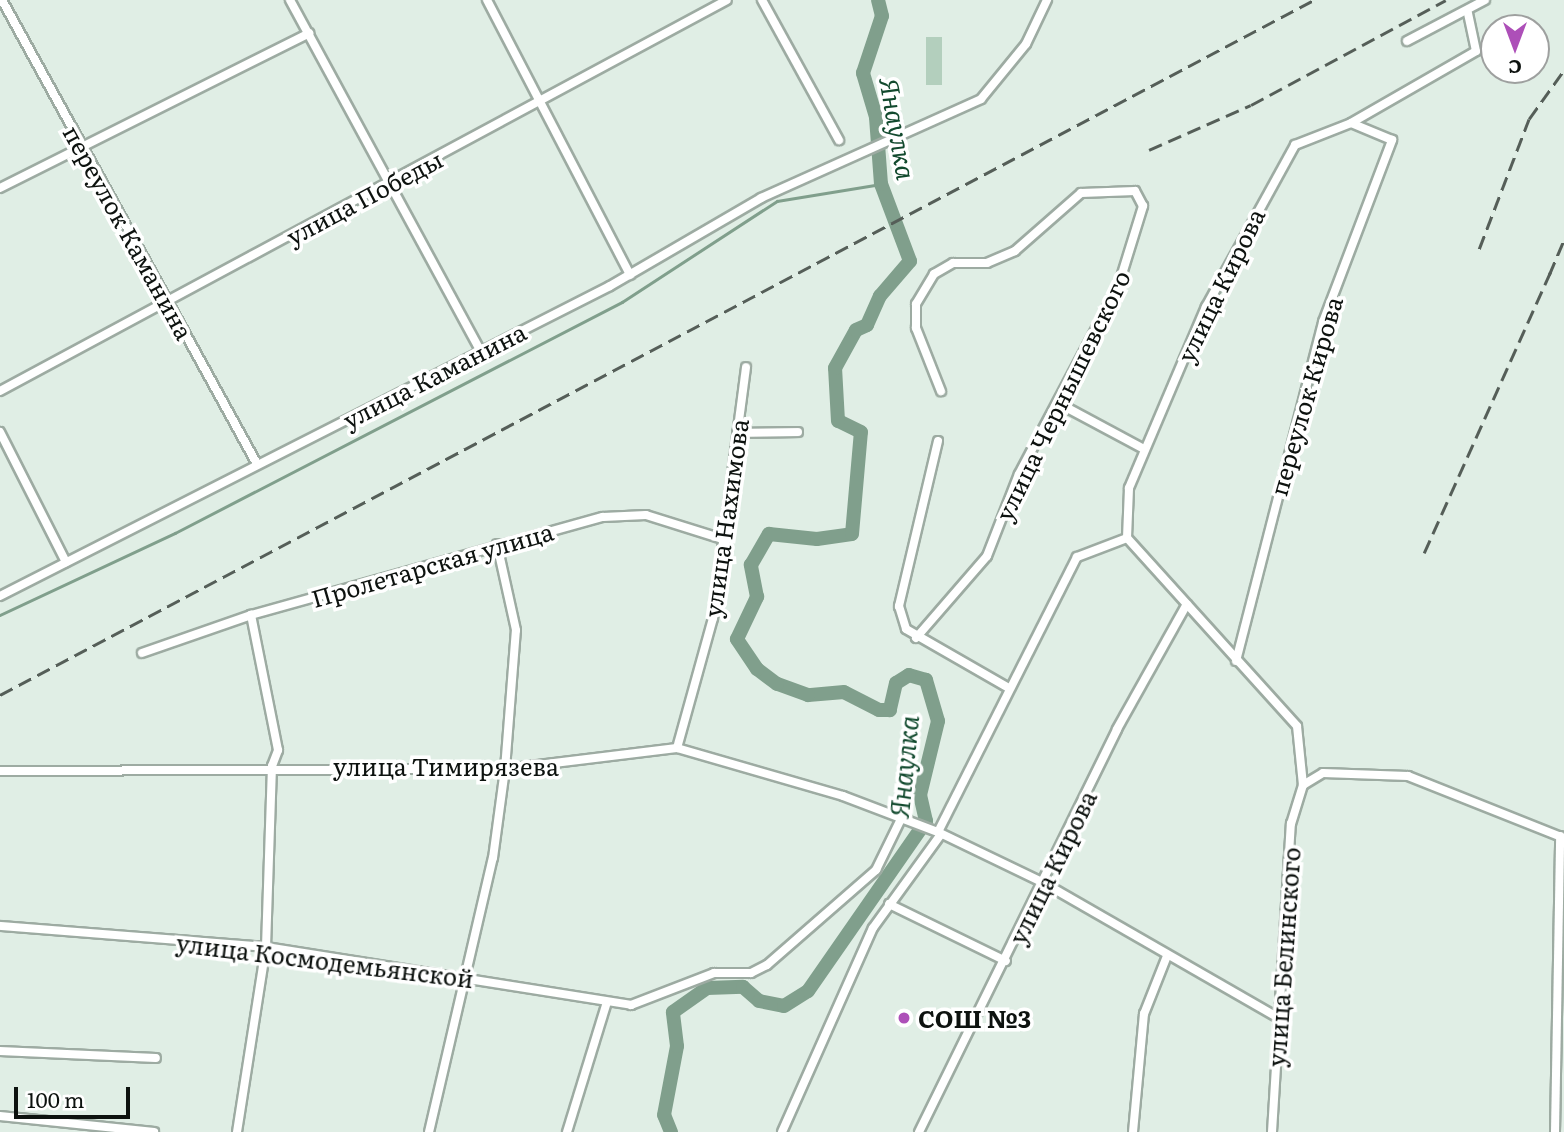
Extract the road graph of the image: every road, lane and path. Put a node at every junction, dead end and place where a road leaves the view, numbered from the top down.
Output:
1 (2, 0) edge
2 (289, 0) edge
3 (487, 0) edge
4 (727, 0) edge
5 (762, 0) edge
6 (1047, 0) edge
7 (1485, 0) edge
8 (1468, 13) junction
9 (309, 33) junction
10 (1407, 41) dead end
11 (541, 102) junction
12 (1351, 123) junction
13 (839, 140) dead end
14 (81, 146) junction
15 (388, 185) junction
16 (0, 188) edge
17 (630, 275) junction
18 (167, 300) junction
19 (481, 352) junction
20 (746, 367) dead end
21 (0, 391) edge
22 (940, 391) dead end
23 (1060, 404) junction
24 (0, 432) edge
25 (798, 432) dead end
26 (737, 433) junction
27 (937, 441) dead end
28 (1144, 449) junction
29 (257, 464) junction
30 (1127, 538) junction
31 (726, 540) junction
32 (497, 544) junction
33 (66, 562) junction
34 (0, 596) edge
35 (1187, 604) junction
36 (251, 615) junction
37 (916, 638) junction
38 (142, 653) dead end
39 (1236, 661) junction
40 (1007, 687) junction
41 (677, 748) junction
42 (272, 766) junction
43 (505, 769) junction
44 (0, 771) edge
45 (1303, 785) junction
46 (905, 821) junction
47 (939, 833) junction
48 (1562, 837) edge
49 (1042, 882) junction
50 (889, 904) junction
51 (0, 926) edge
52 (267, 947) junction
53 (1167, 956) junction
54 (1006, 961) junction
55 (466, 977) junction
56 (607, 1002) junction
57 (1280, 1019) junction
58 (0, 1051) edge
59 (156, 1058) dead end
60 (0, 1116) edge
61 (153, 1132) edge
62 (237, 1132) edge
63 (429, 1132) edge
64 (567, 1132) edge
65 (782, 1132) edge
66 (919, 1132) edge
67 (1133, 1132) edge
68 (1272, 1132) edge
69 (1555, 1132) edge

1 - 14 street, переулок Каманина
2 - 9 street
3 - 11 street
4 - 11 street, улица Победы
5 - 13 street
6 - 17 street, улица Каманина
7 - 8 street
8 - 10 street
8 - 12 street, улица Кирова
9 - 14 street
9 - 15 street
11 - 15 street, улица Победы
11 - 17 street
12 - 28 street, улица Кирова
12 - 39 street, переулок Кирова
14 - 16 street
14 - 18 street, переулок Каманина
15 - 18 street, улица Победы
15 - 19 street
17 - 19 street, улица Каманина
18 - 21 street, улица Победы
18 - 29 street, переулок Каманина
19 - 29 street, улица Каманина
20 - 26 street, улица Нахимова
22 - 23 street, улица Чернышевского
23 - 28 street
23 - 37 street, улица Чернышевского
24 - 33 street
25 - 26 street
26 - 31 street, улица Нахимова
27 - 37 street
28 - 30 street, улица Кирова
29 - 33 street, улица Каманина
30 - 35 street
30 - 40 street
31 - 32 street, Пролетарская улица
31 - 41 street, улица Нахимова
32 - 36 street, Пролетарская улица
32 - 43 street
33 - 34 street, улица Каманина
35 - 39 street
35 - 49 street, улица Кирова
36 - 38 street, Пролетарская улица
36 - 42 street
37 - 40 street
39 - 45 street
40 - 47 street
41 - 43 street, улица Тимирязева
41 - 46 street, улица Тимирязева
42 - 43 street, улица Тимирязева
42 - 44 street, улица Тимирязева
42 - 52 street
43 - 55 street
45 - 48 street
45 - 57 street, улица Белинского
46 - 47 street, улица Тимирязева
46 - 56 street, улица Космодемьянской
47 - 49 street
47 - 50 street
48 - 69 street
49 - 53 street
49 - 54 street, улица Кирова
50 - 54 street
50 - 65 street
51 - 52 street, улица Космодемьянской
52 - 55 street, улица Космодемьянской
52 - 62 street
53 - 57 street
53 - 67 street
54 - 66 street, улица Кирова
55 - 56 street, улица Космодемьянской
55 - 63 street
56 - 64 street
57 - 68 street, улица Белинского
58 - 59 street
60 - 61 street

